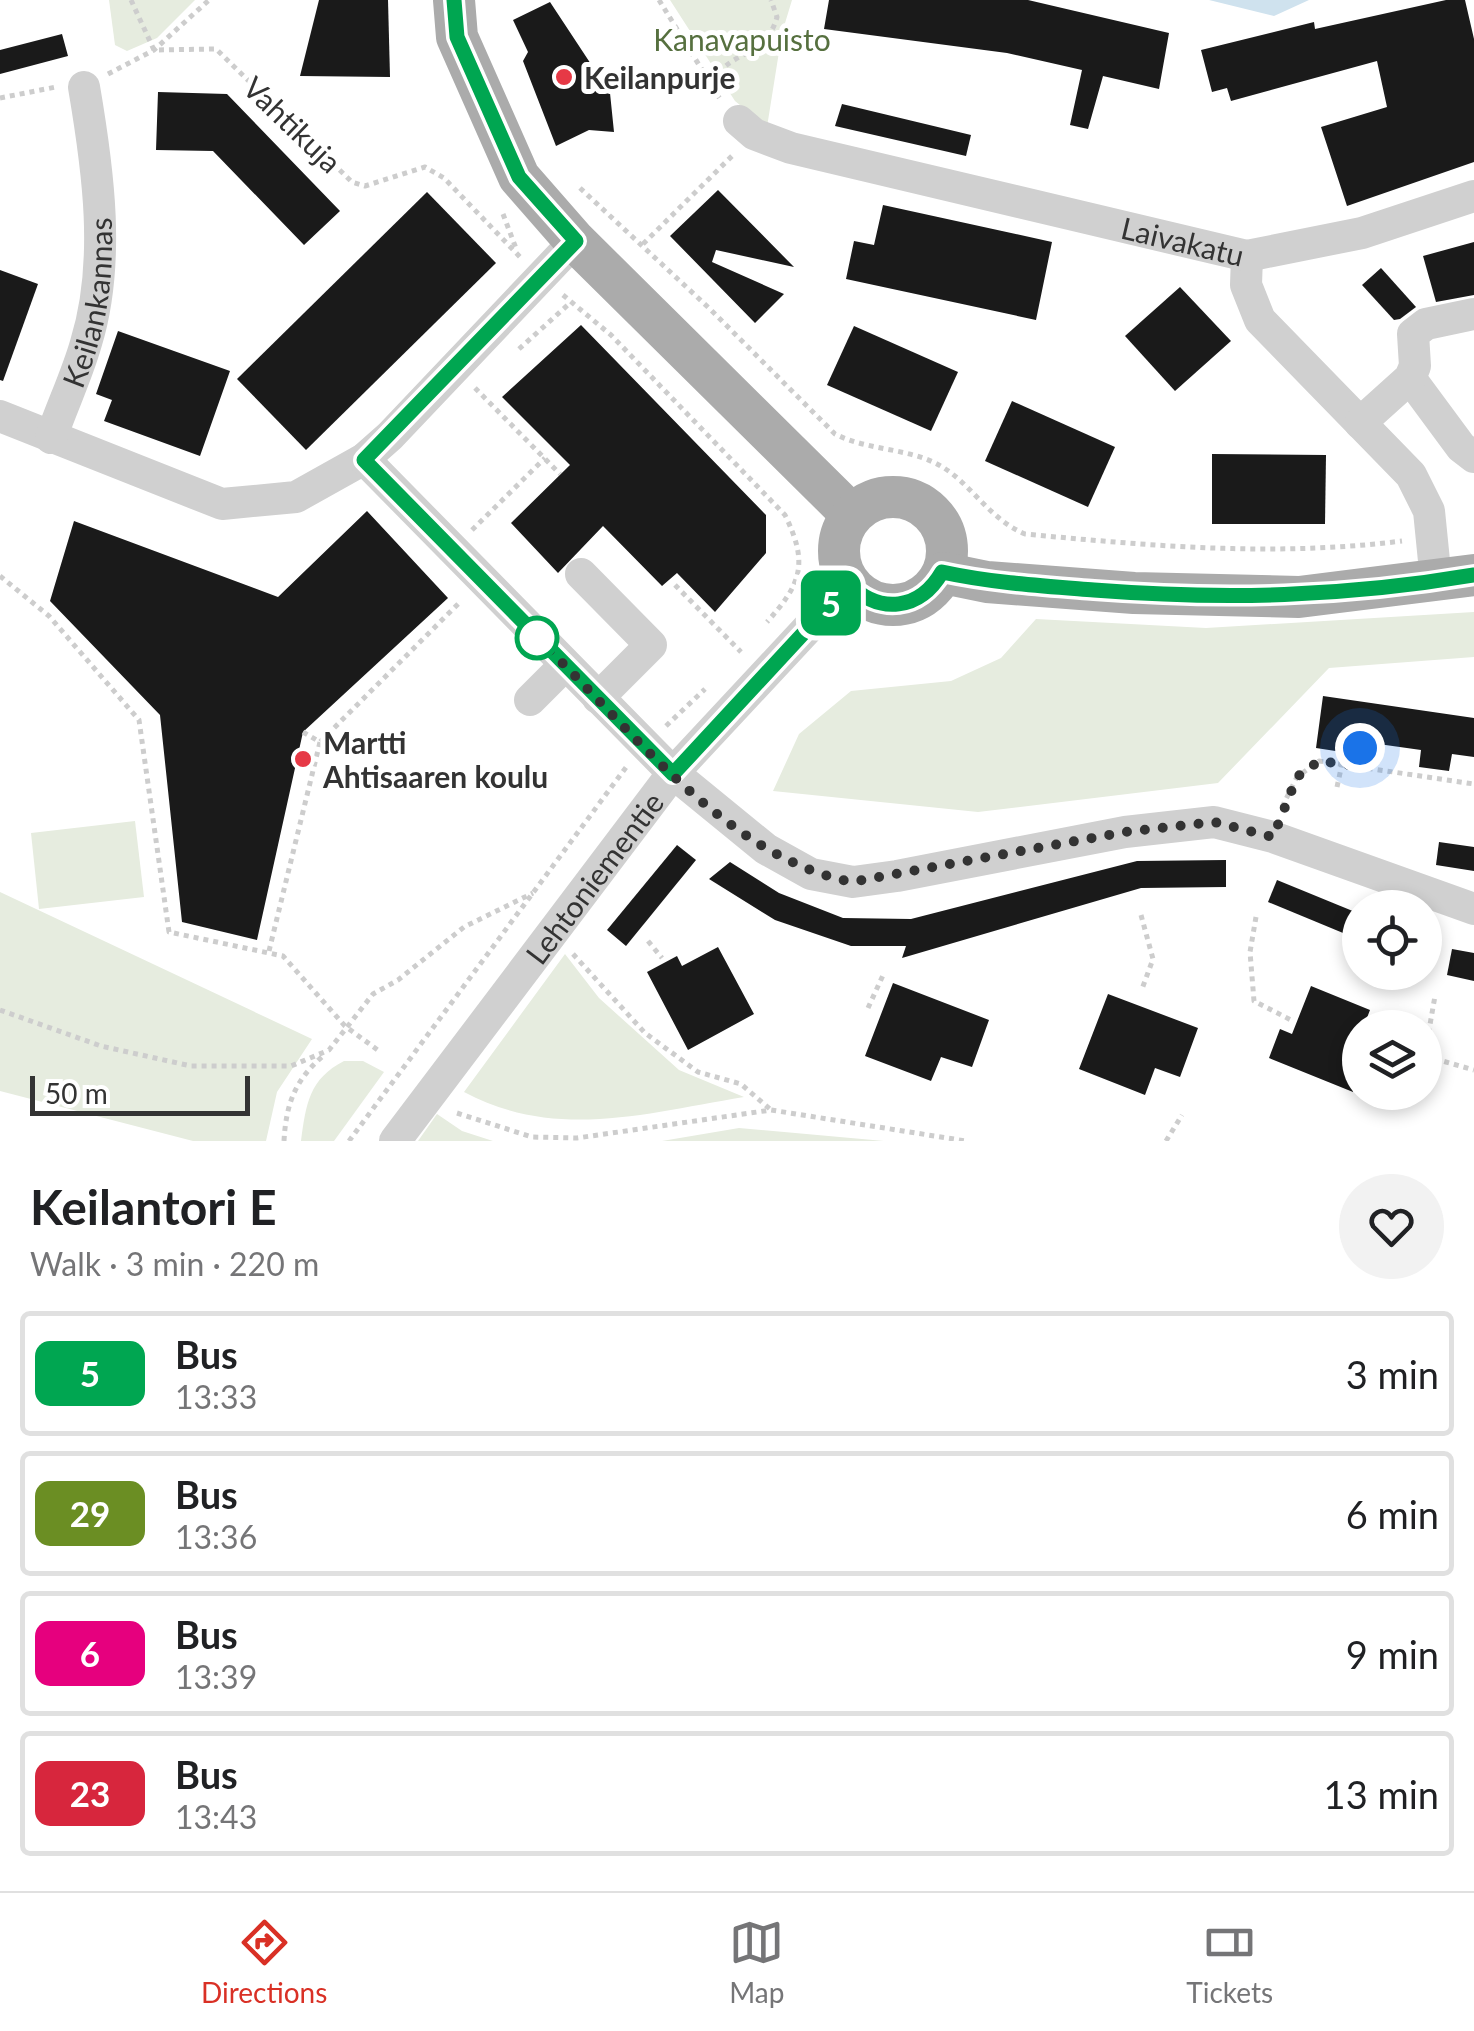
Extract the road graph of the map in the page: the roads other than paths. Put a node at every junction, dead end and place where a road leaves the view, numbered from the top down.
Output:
1 (455, 19) edge
2 (84, 87) road end
3 (738, 136) road end
4 (1474, 196) edge
5 (576, 241) junction
6 (1247, 256) junction
7 (1474, 314) edge
8 (1410, 378) junction
9 (0, 416) edge
10 (1360, 423) junction
11 (51, 438) junction
12 (1474, 456) edge
13 (364, 460) junction
14 (852, 515) junction
15 (942, 572) junction
16 (581, 574) dead end
17 (1455, 578) edge
18 (849, 584) junction
19 (565, 666) junction
20 (598, 698) junction
21 (530, 700) dead end
22 (673, 774) junction
23 (1474, 909) edge
24 (395, 1141) edge

1 - 5 main road
2 - 11 street, Keilankannas
3 - 6 street, Laivakatu
4 - 6 street
5 - 13 street
5 - 14 main road
6 - 10 street, Laivakatu
7 - 8 street
8 - 10 street
8 - 12 street
9 - 11 street
10 - 17 street, Laivakatu
11 - 13 street
13 - 19 street
14 - 15 main road
14 - 18 main road
15 - 17 main road
15 - 18 main road
16 - 20 street
18 - 22 street, Lehtoniementie
19 - 20 street
19 - 21 street
20 - 22 street
22 - 23 street
22 - 24 street, Lehtoniementie

